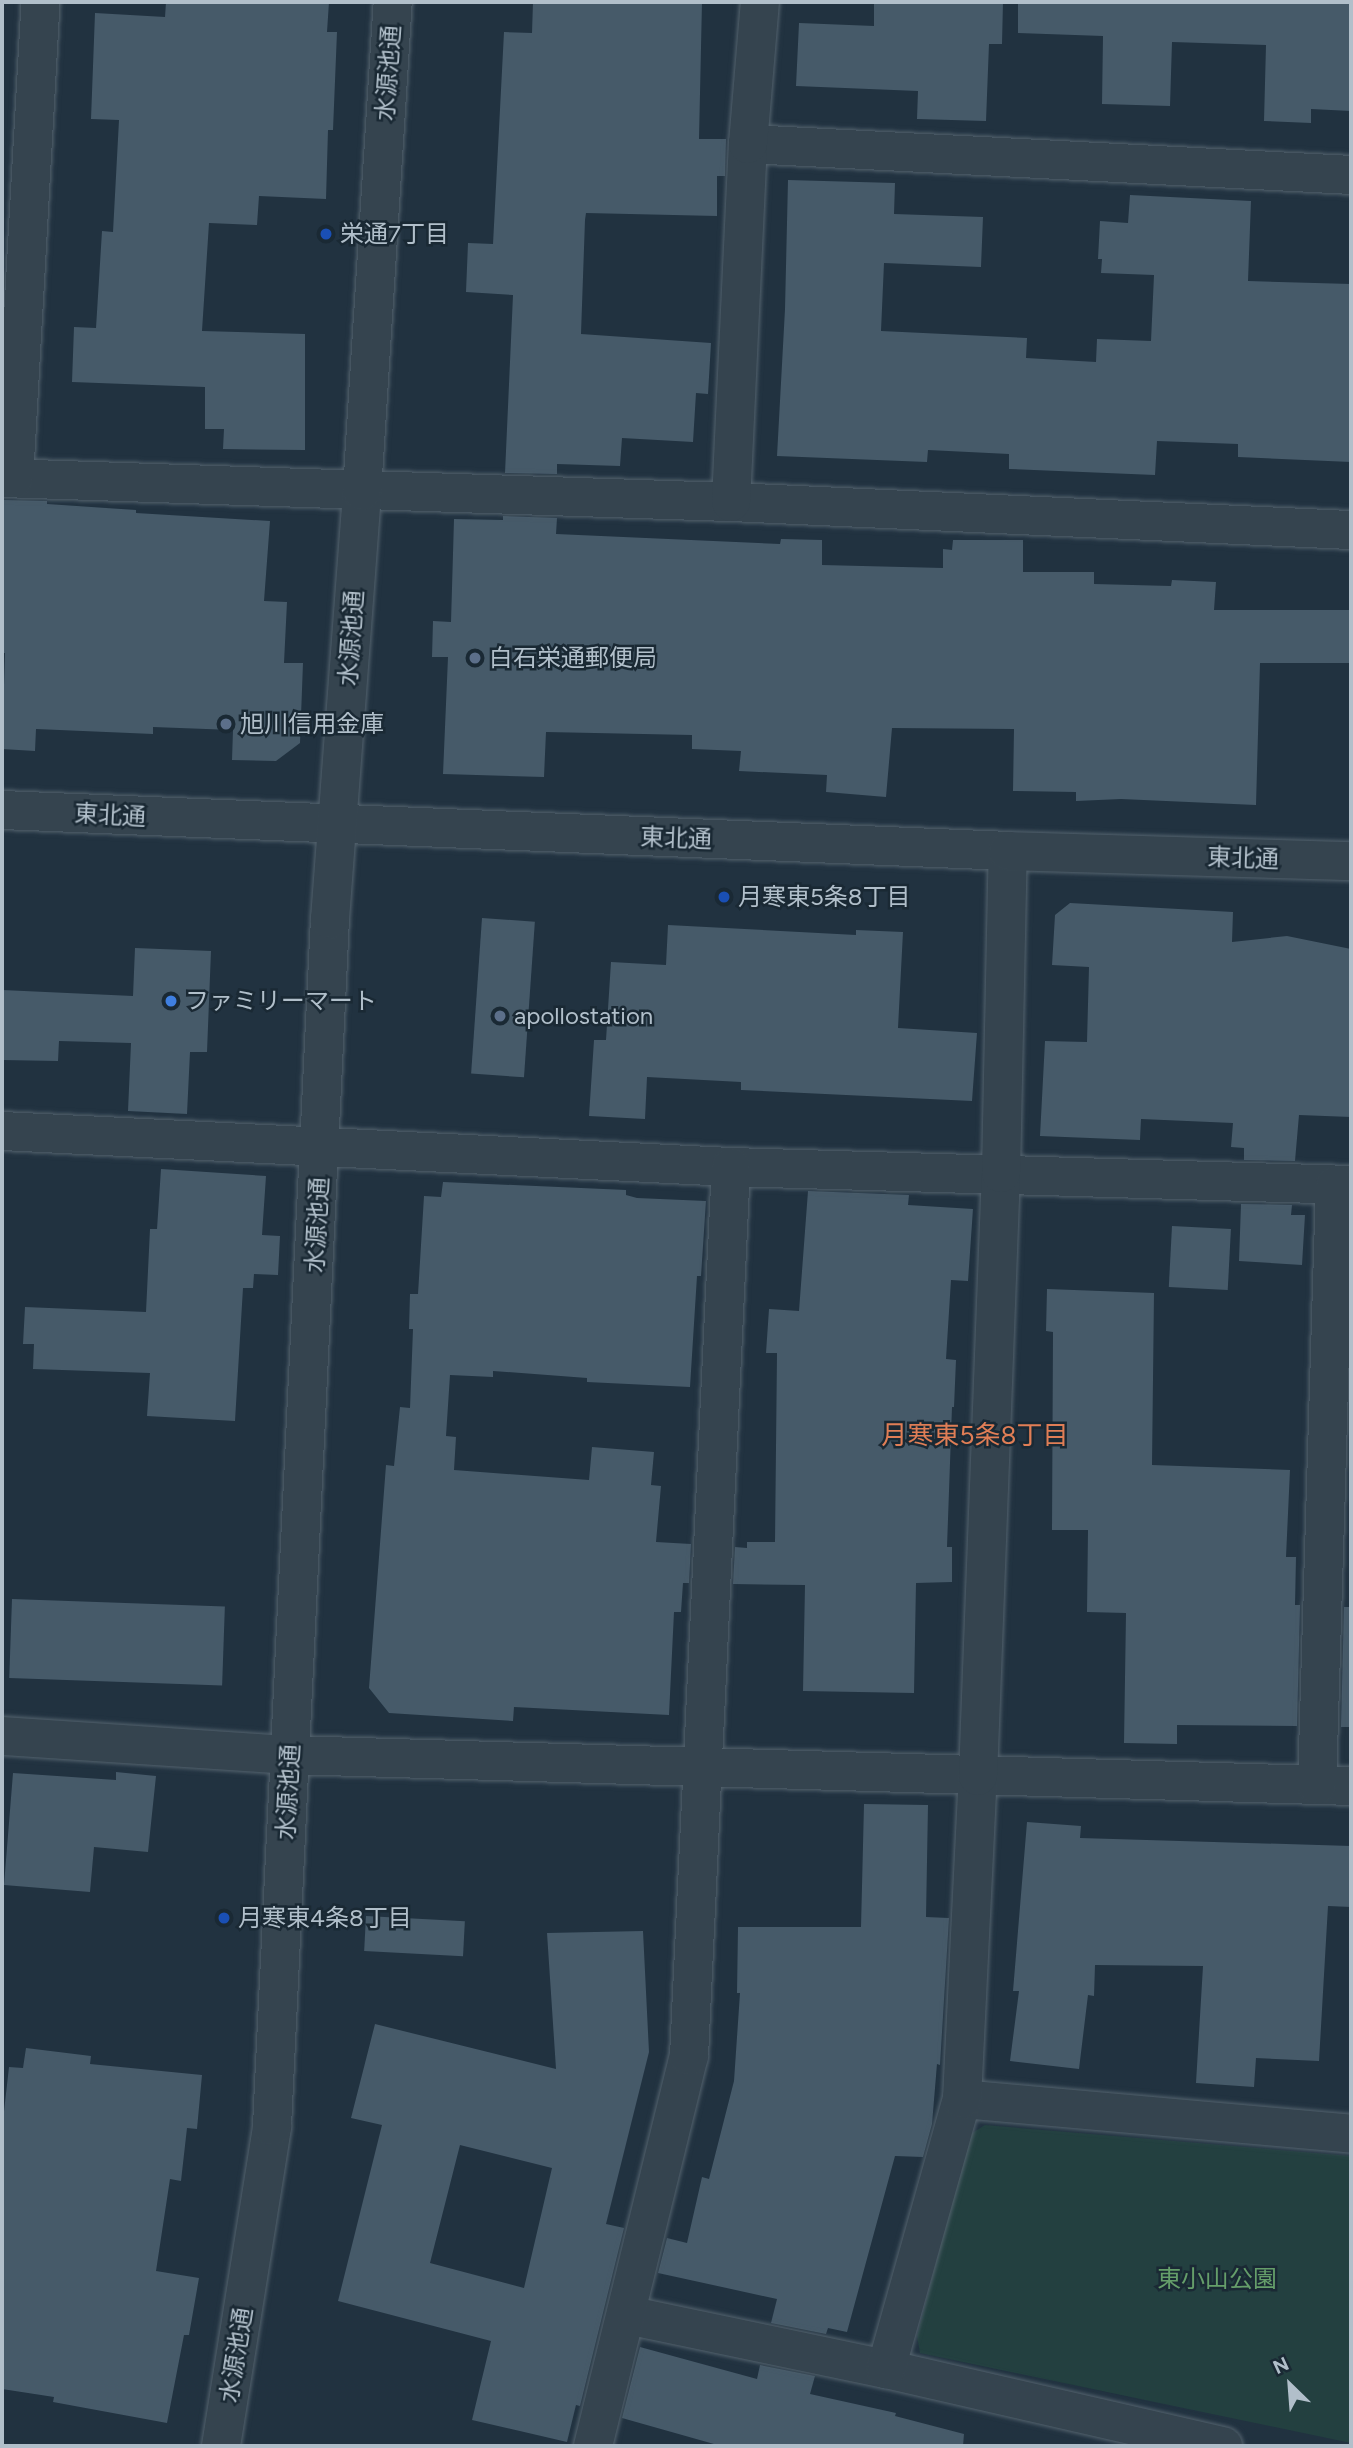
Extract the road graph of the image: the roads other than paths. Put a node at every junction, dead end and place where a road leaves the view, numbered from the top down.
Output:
1 (41, 2) edge
2 (393, 2) edge
3 (760, 2) edge
4 (17, 115) edge
5 (748, 145) junction
6 (1351, 175) edge
7 (8, 478) edge
8 (362, 491) junction
9 (731, 502) junction
10 (1351, 530) edge
11 (2, 810) edge
12 (337, 825) junction
13 (1008, 851) junction
14 (1351, 861) edge
15 (2, 1131) edge
16 (321, 1148) junction
17 (732, 1167) junction
18 (1001, 1174) junction
19 (1343, 1185) edge
20 (2, 1736) edge
21 (290, 1755) junction
22 (704, 1769) junction
23 (978, 1776) junction
24 (1334, 1786) edge
25 (962, 2099) junction
26 (1351, 2134) edge
27 (627, 2315) junction
28 (886, 2369) junction
29 (221, 2446) edge
30 (593, 2446) edge
31 (1223, 2446) edge

1 - 4 street
2 - 8 street, 水源池通
3 - 5 street
4 - 7 street
5 - 6 street
5 - 9 street
7 - 8 street
8 - 9 street
8 - 12 street, 水源池通
9 - 10 street
11 - 12 street, 東北通
12 - 13 street, 東北通
12 - 16 street, 水源池通
13 - 14 street, 東北通
13 - 18 street
15 - 16 street
16 - 17 street
16 - 21 street, 水源池通
17 - 18 street
17 - 22 street
18 - 19 street
18 - 23 street
19 - 24 street
20 - 21 street
21 - 22 street
21 - 29 street, 水源池通
22 - 23 street
22 - 27 street
23 - 24 street
23 - 25 street
25 - 26 street
25 - 28 street
27 - 28 street
27 - 30 street
28 - 31 street

